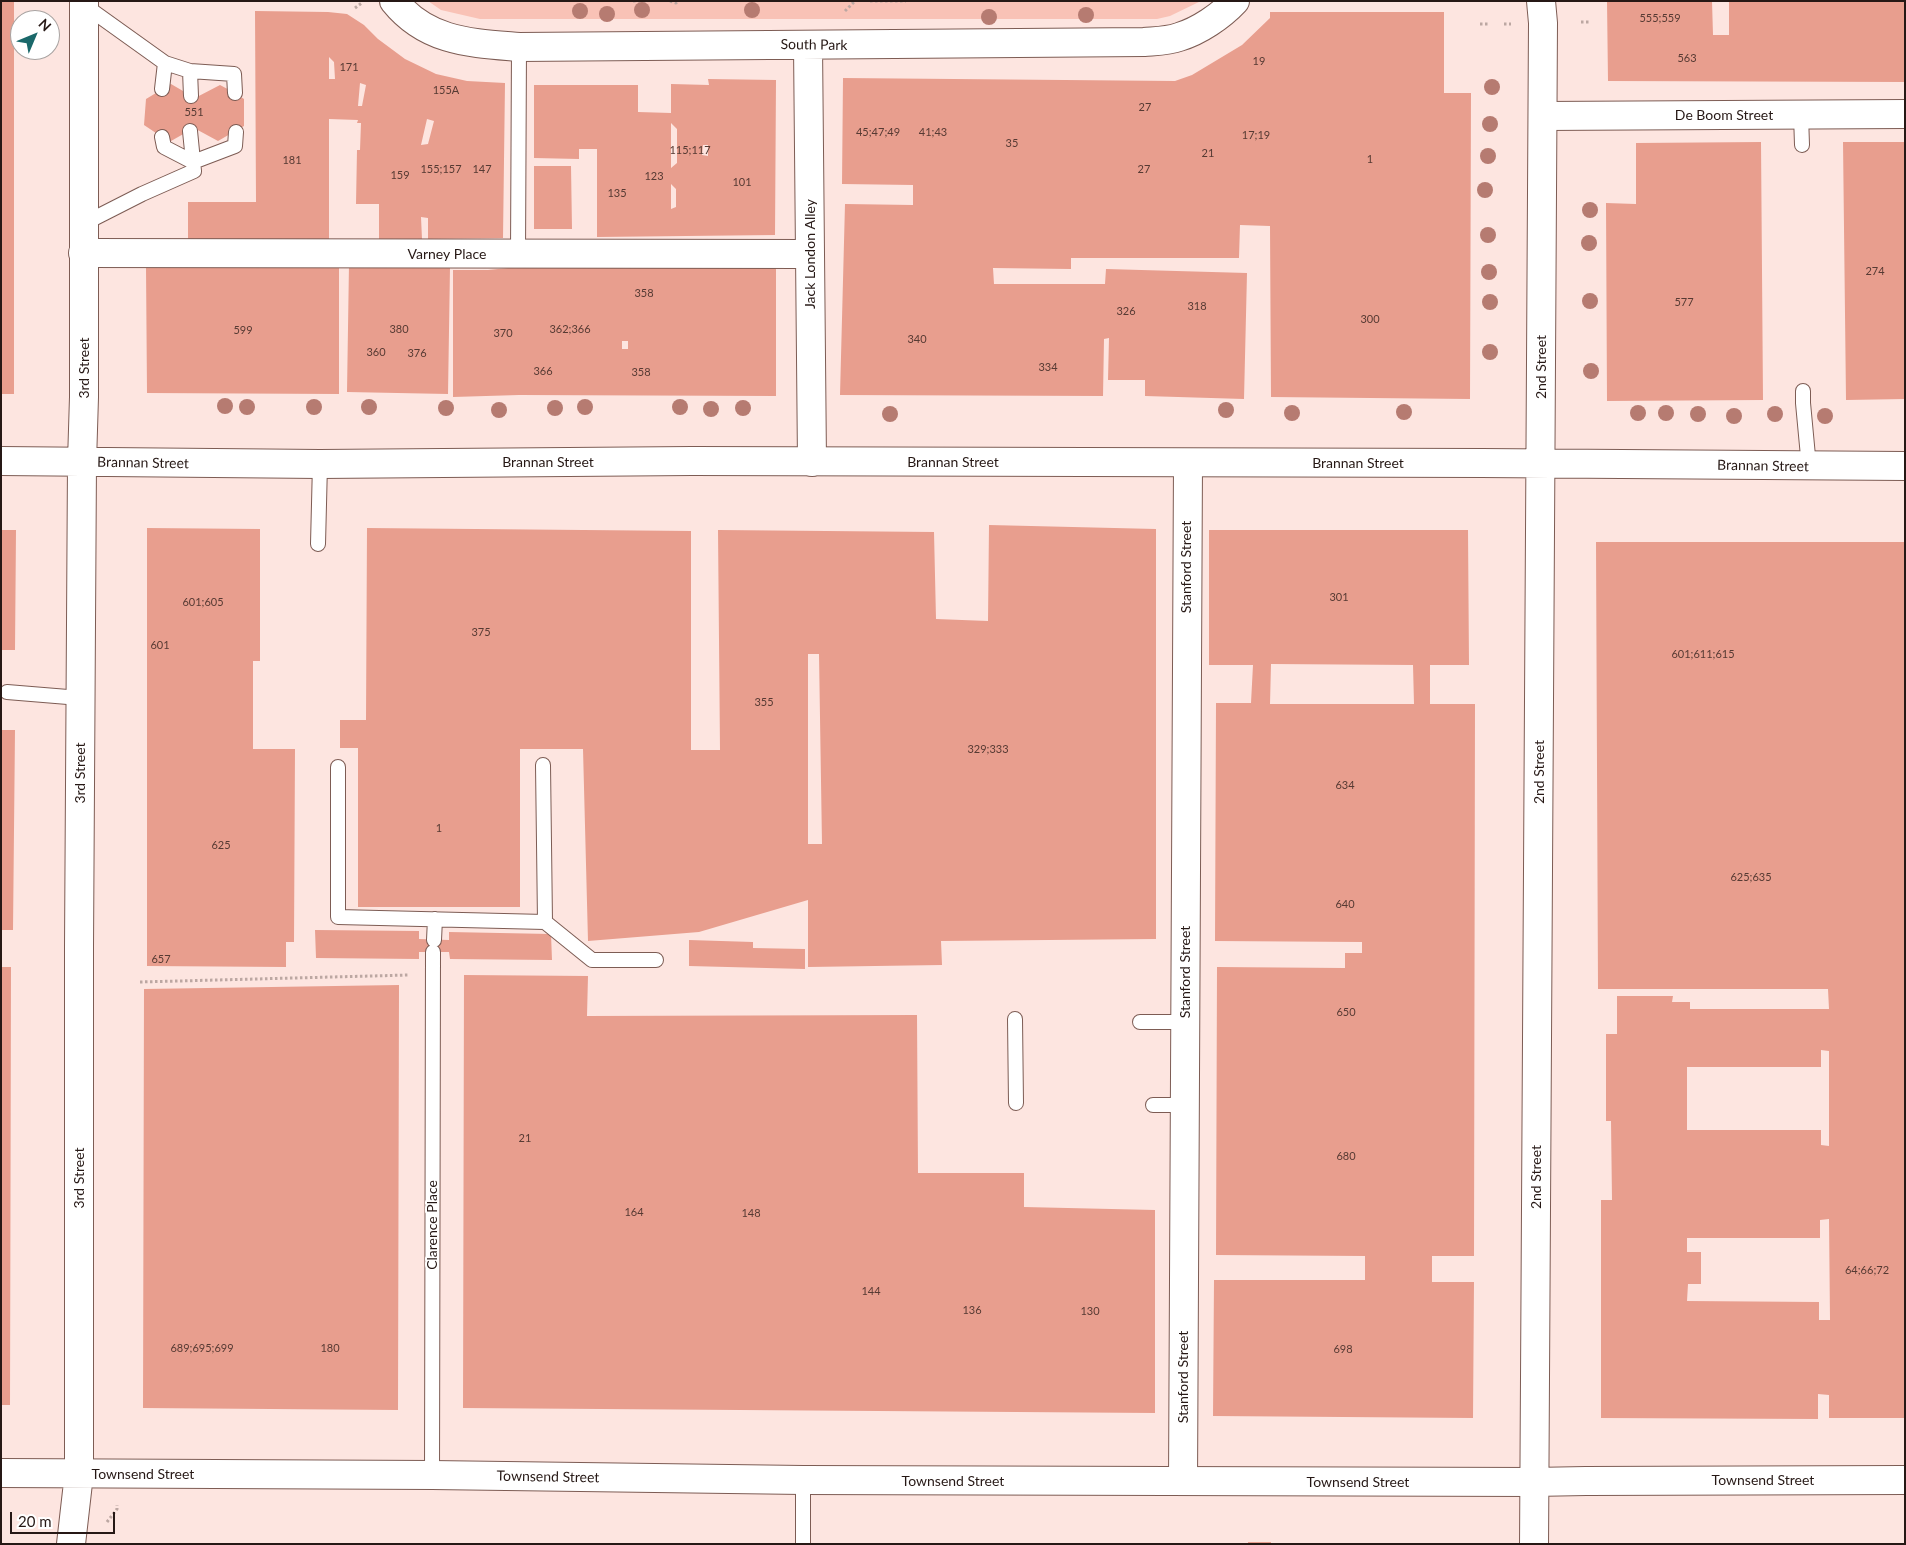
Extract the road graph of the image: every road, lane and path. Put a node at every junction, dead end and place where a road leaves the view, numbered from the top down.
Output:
1 (364, 1) edge
2 (394, 1) edge
3 (633, 1) edge
4 (648, 1) edge
5 (670, 1) edge
6 (678, 1) edge
7 (855, 1) edge
8 (870, 1) edge
9 (906, 1) edge
10 (1235, 1) edge
11 (1541, 1) edge
12 (84, 3) edge
13 (355, 8) dead end
14 (844, 19) dead end
15 (1581, 22) dead end
16 (1591, 22) dead end
17 (1480, 24) dead end
18 (1489, 24) dead end
19 (808, 45) junction
20 (519, 47) junction
21 (165, 63) junction
22 (190, 71) junction
23 (162, 90) dead end
24 (235, 94) dead end
25 (191, 96) dead end
26 (1801, 114) junction
27 (1905, 114) edge
28 (1543, 116) junction
29 (190, 131) dead end
30 (236, 132) dead end
31 (162, 137) dead end
32 (1802, 146) dead end
33 (193, 162) junction
34 (83, 224) junction
35 (83, 253) junction
36 (518, 254) junction
37 (810, 254) junction
38 (1804, 391) dead end
39 (1, 461) edge
40 (82, 462) junction
41 (812, 462) junction
42 (1188, 462) junction
43 (1541, 463) junction
44 (320, 464) junction
45 (1905, 466) edge
46 (1809, 467) junction
47 (318, 544) dead end
48 (7, 692) dead end
49 (80, 698) junction
50 (543, 765) dead end
51 (338, 767) dead end
52 (435, 919) junction
53 (545, 922) junction
54 (656, 960) dead end
55 (432, 974) junction
56 (140, 982) dead end
57 (1015, 1019) dead end
58 (1140, 1022) dead end
59 (1185, 1022) junction
60 (1016, 1103) dead end
61 (1153, 1105) dead end
62 (1185, 1106) junction
63 (1, 1473) edge
64 (79, 1474) junction
65 (432, 1475) junction
66 (803, 1480) junction
67 (1905, 1480) edge
68 (1183, 1481) junction
69 (1533, 1482) junction
70 (71, 1544) edge
71 (803, 1544) edge
72 (1534, 1544) edge

1 - 13 path
2 - 20 street, South Park
3 - 4 path
5 - 6 path
7 - 14 path
8 - 9 path
10 - 19 street, South Park
11 - 28 street, 2nd Street
12 - 21 lane
12 - 34 street, 3rd Street
15 - 16 path
17 - 18 path
19 - 20 street, South Park
19 - 37 street, Jack London Alley
20 - 36 lane
21 - 22 lane
21 - 23 lane
22 - 24 lane
22 - 25 lane
26 - 27 street, De Boom Street
26 - 28 street, De Boom Street
26 - 32 lane
28 - 43 street, 2nd Street
29 - 33 lane
30 - 33 lane
31 - 33 lane
33 - 34 lane
34 - 35 street, 3rd Street
35 - 36 street, Varney Place
35 - 40 street, 3rd Street
36 - 37 street, Varney Place
37 - 41 street, Jack London Alley
38 - 46 lane
39 - 40 street, Brannan Street
40 - 44 street, Brannan Street
40 - 49 street, 3rd Street
41 - 42 street, Brannan Street
41 - 44 street, Brannan Street
42 - 43 street, Brannan Street
42 - 59 street, Stanford Street
43 - 46 street, Brannan Street
43 - 69 street, 2nd Street
44 - 47 lane
45 - 46 street, Brannan Street
48 - 49 lane
49 - 64 street, 3rd Street
50 - 53 lane
51 - 52 lane
52 - 53 lane
52 - 55 lane, Clarence Place
53 - 54 lane
55 - 56 path
55 - 65 lane, Clarence Place
57 - 60 lane
58 - 59 lane
59 - 62 street, Stanford Street
61 - 62 lane
62 - 68 street, Stanford Street
63 - 64 street, Townsend Street
64 - 65 street, Townsend Street
64 - 70 street, 3rd Street
65 - 66 street, Townsend Street
66 - 68 street, Townsend Street
66 - 71 lane
67 - 69 street, Townsend Street
68 - 69 street, Townsend Street
69 - 72 street, 2nd Street

